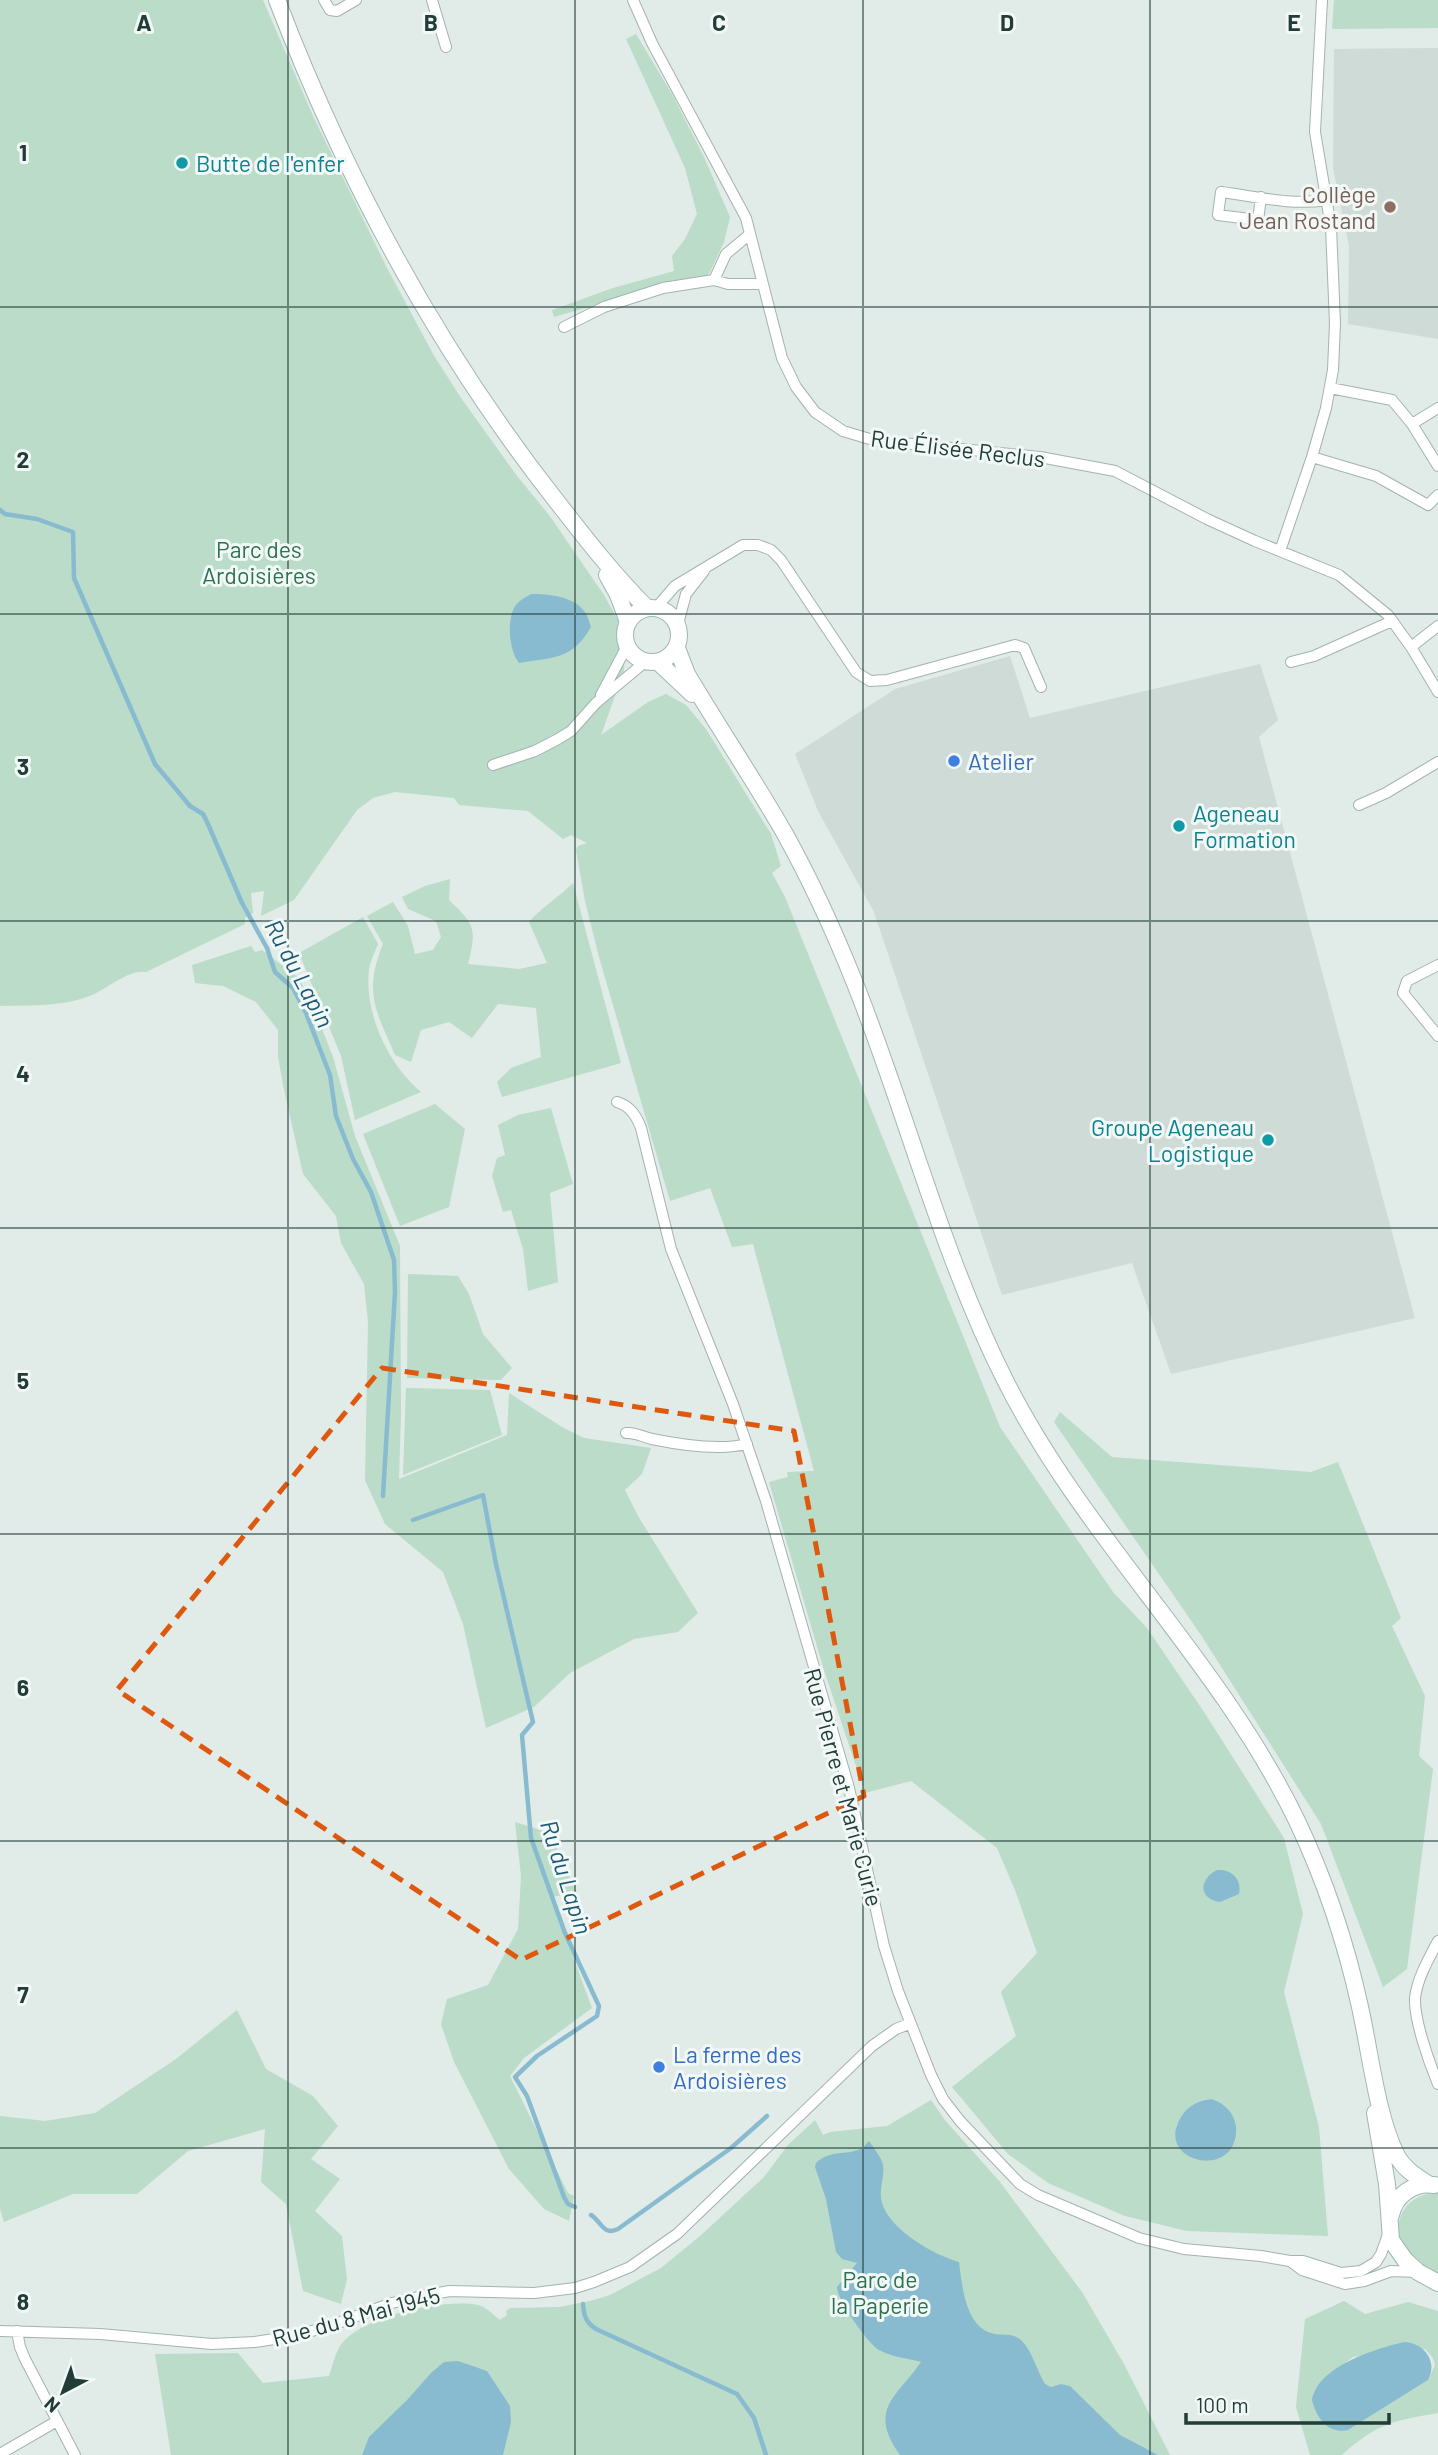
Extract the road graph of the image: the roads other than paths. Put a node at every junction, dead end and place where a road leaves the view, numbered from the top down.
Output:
1 (277, 0) edge
2 (324, 0) edge
3 (356, 0) edge
4 (432, 0) edge
5 (633, 0) edge
6 (1322, 0) edge
7 (446, 47) dead end
8 (1261, 197) dead end
9 (1326, 201) junction
10 (750, 234) junction
11 (714, 280) junction
12 (763, 284) junction
13 (565, 327) dead end
14 (1330, 388) junction
15 (1438, 408) edge
16 (1412, 424) junction
17 (1312, 457) junction
18 (1438, 466) edge
19 (1438, 495) edge
20 (586, 540) junction
21 (1280, 551) junction
22 (708, 567) junction
23 (651, 608) junction
24 (1392, 621) junction
25 (628, 622) junction
26 (678, 624) junction
27 (1438, 626) edge
28 (627, 646) junction
29 (1411, 647) junction
30 (677, 648) junction
31 (651, 662) junction
32 (1291, 662) dead end
33 (1041, 687) dead end
34 (1438, 692) edge
35 (596, 703) junction
36 (713, 717) junction
37 (1438, 762) edge
38 (494, 765) dead end
39 (1359, 805) dead end
40 (1438, 965) edge
41 (1438, 1036) edge
42 (617, 1102) dead end
43 (626, 1433) dead end
44 (747, 1444) junction
45 (1438, 1941) edge
46 (1434, 1958) edge
47 (909, 2024) junction
48 (1422, 2034) junction
49 (1369, 2054) junction
50 (1438, 2066) edge
51 (1438, 2084) edge
52 (1435, 2185) edge
53 (1389, 2228) junction
54 (1290, 2261) junction
55 (1418, 2272) junction
56 (1438, 2283) edge
57 (0, 2331) edge
58 (17, 2331) junction
59 (57, 2421) junction
60 (0, 2454) edge
61 (75, 2455) edge

1 - 20 main road
2 - 3 street
4 - 7 street
5 - 10 street, Rue Élisée Reclus
6 - 9 street
8 - 9 street
9 - 14 street
10 - 11 street
10 - 12 street, Rue Élisée Reclus
11 - 12 street
11 - 13 street
12 - 21 street, Rue Élisée Reclus
14 - 16 street
14 - 17 street
15 - 16 street
16 - 18 street
17 - 19 street
17 - 21 street
20 - 23 main road
20 - 25 main road
21 - 24 street, Rue Élisée Reclus
22 - 23 street
22 - 26 street
22 - 33 street
23 - 25 main road
23 - 26 main road
24 - 29 street, Rue Élisée Reclus
24 - 32 street
25 - 28 main road
26 - 30 main road
27 - 29 street
28 - 31 main road
28 - 35 street
29 - 34 street, Rue Élisée Reclus
30 - 31 main road
30 - 36 main road
31 - 35 street
31 - 36 main road
35 - 38 street
36 - 49 main road
37 - 39 street
40 - 41 street
42 - 44 street, Rue Pierre et Marie Curie
43 - 44 street
44 - 47 street, Rue Pierre et Marie Curie
45 - 46 street
46 - 48 street
47 - 54 street, Rue Pierre et Marie Curie
47 - 58 street, Rue du 8 Mai 1945
48 - 50 street
48 - 51 street
49 - 52 main road
49 - 53 main road
52 - 53 main road
53 - 54 street, Rue Pierre et Marie Curie
53 - 55 main road
54 - 55 street, Rue Pierre et Marie Curie
55 - 56 main road
57 - 58 street, Rue du 8 Mai 1945
58 - 59 street
59 - 60 street
59 - 61 street

